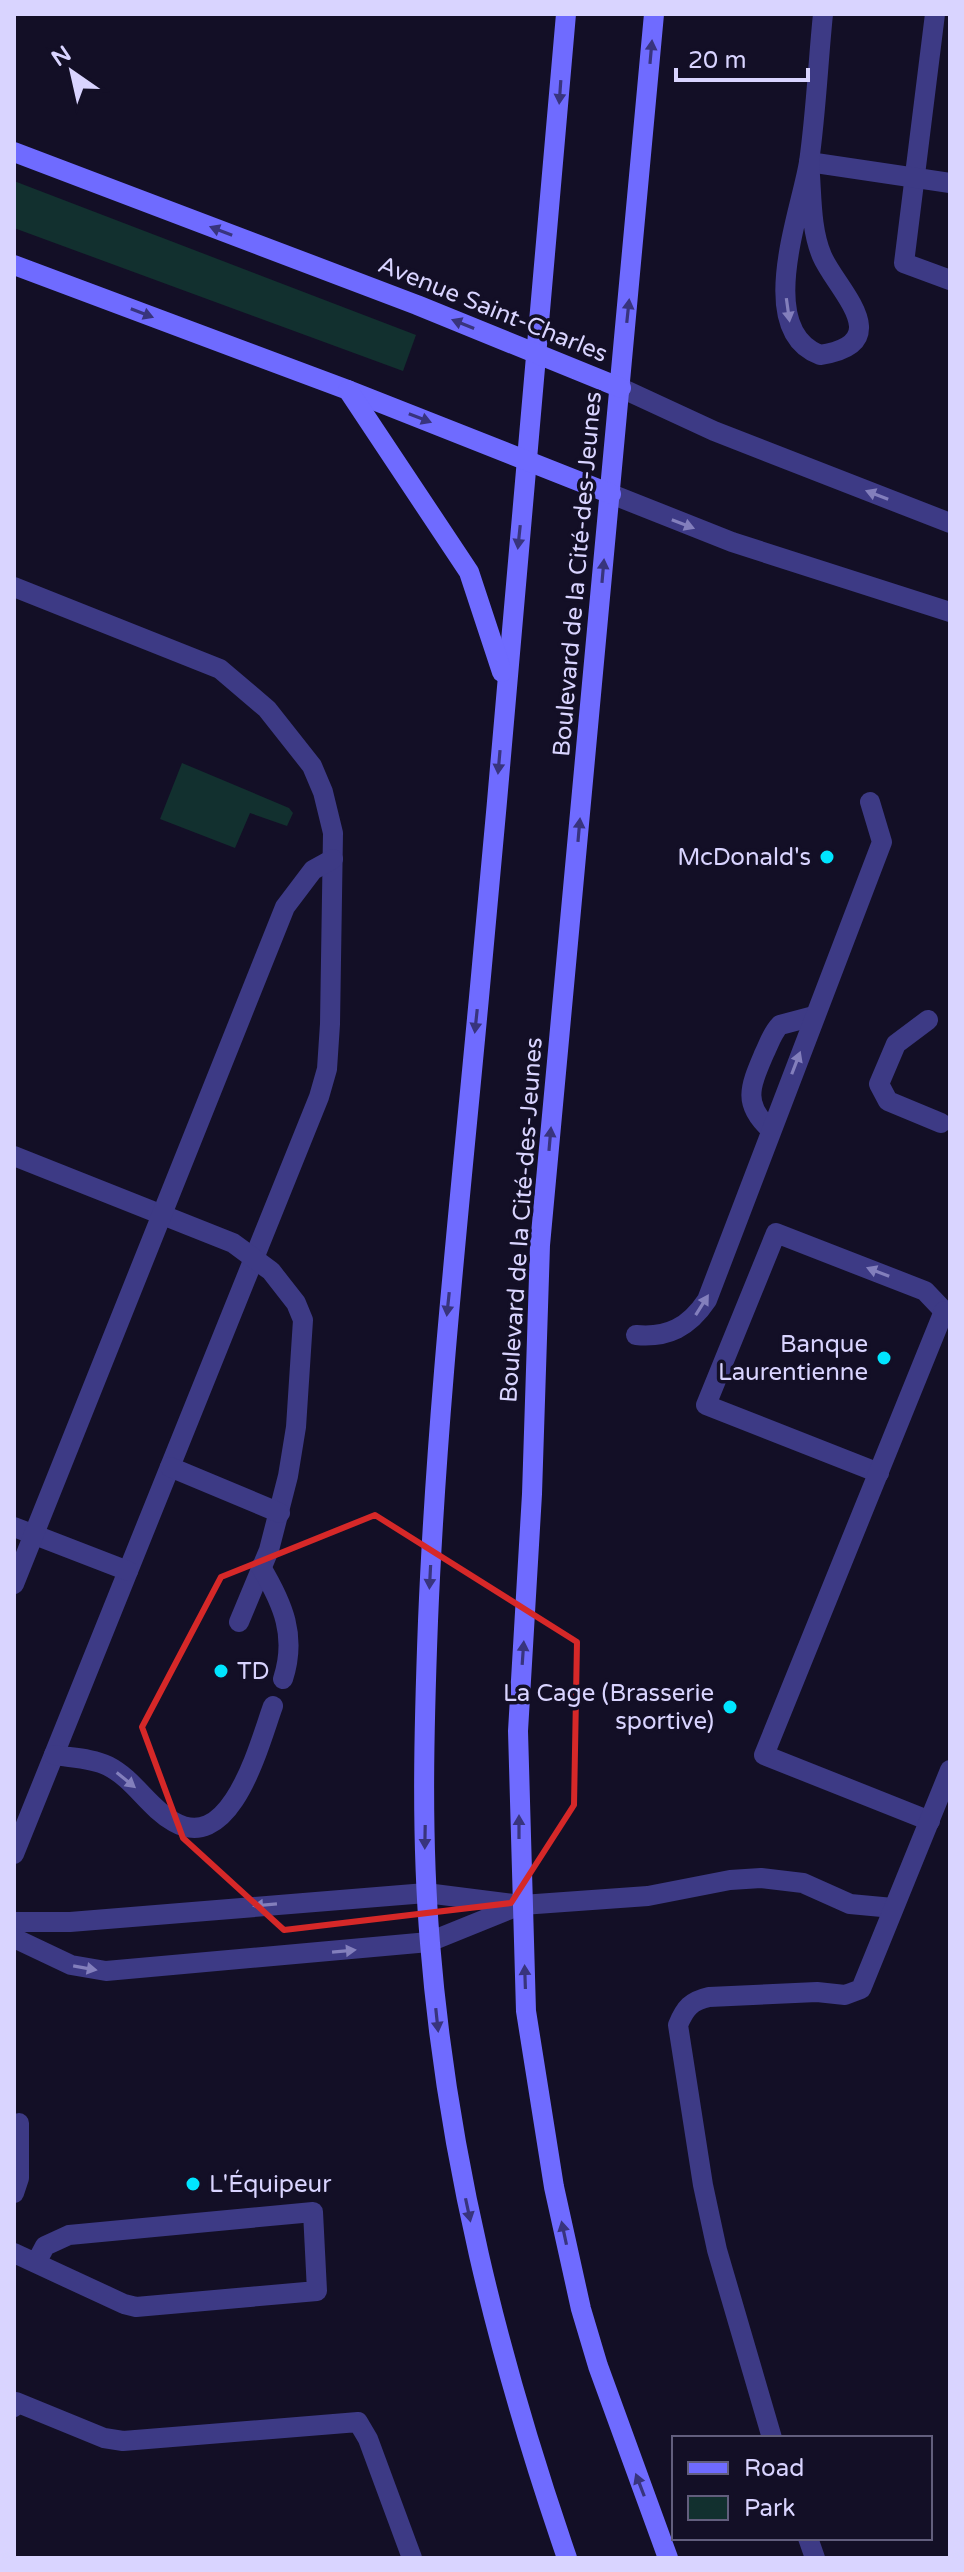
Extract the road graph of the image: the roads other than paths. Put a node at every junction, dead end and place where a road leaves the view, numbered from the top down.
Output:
1 (566, 14) edge
2 (654, 14) edge
3 (823, 14) edge
4 (935, 14) edge
5 (14, 152) edge
6 (809, 162) junction
7 (915, 178) junction
8 (950, 183) edge
9 (14, 265) edge
10 (950, 280) edge
11 (535, 354) junction
12 (621, 388) junction
13 (348, 390) junction
14 (526, 459) junction
15 (611, 494) junction
16 (950, 523) edge
17 (14, 587) edge
18 (950, 612) edge
19 (506, 685) junction
20 (870, 802) dead end
21 (333, 859) junction
22 (814, 1016) junction
23 (928, 1020) dead end
24 (941, 1123) dead end
25 (771, 1130) junction
26 (14, 1156) edge
27 (163, 1213) junction
28 (255, 1256) junction
29 (947, 1312) edge
30 (636, 1335) dead end
31 (170, 1467) junction
32 (879, 1473) junction
33 (280, 1513) junction
34 (14, 1527) edge
35 (35, 1535) junction
36 (261, 1567) junction
37 (128, 1571) junction
38 (14, 1584) edge
39 (239, 1622) dead end
40 (283, 1679) dead end
41 (273, 1706) dead end
42 (54, 1755) junction
43 (950, 1770) edge
44 (930, 1821) junction
45 (14, 1854) edge
46 (426, 1893) junction
47 (522, 1905) junction
48 (893, 1908) junction
49 (14, 1922) edge
50 (14, 1938) edge
51 (429, 1942) junction
52 (19, 2123) dead end
53 (14, 2193) edge
54 (14, 2253) edge
55 (36, 2263) junction
56 (14, 2407) edge
57 (771, 2436) edge
58 (412, 2558) edge
59 (567, 2558) edge
60 (668, 2558) edge

1 -> 11 main road
12 -> 2 main road, Boulevard de la Cité-des-Jeunes
3 - 6 street
4 - 7 street
11 -> 5 main road, Avenue Saint-Charles
6 -> 6 street
6 - 7 street
7 - 8 street
7 - 10 street
9 -> 13 main road
11 - 12 main road, Avenue Saint-Charles
11 - 14 main road
12 - 15 main road, Boulevard de la Cité-des-Jeunes
16 -> 12 street, Avenue Saint-Charles
13 -> 14 main road
13 - 19 main road
14 - 15 main road
14 -> 19 main road
15 -> 18 street
47 -> 15 main road, Boulevard de la Cité-des-Jeunes
17 - 21 street
19 -> 46 main road
20 - 22 street
21 - 27 street
21 - 28 street
25 -> 22 street
22 - 25 street
23 - 24 street
30 -> 25 street
26 - 27 street
27 - 28 street
27 - 35 street
28 - 31 street
28 - 33 street
29 - 32 street
29 -> 32 street
31 - 33 street
31 - 37 street
32 - 44 street
33 - 36 street
34 - 35 street
35 - 37 street
35 - 38 street
36 - 39 street
36 - 40 street
37 - 42 street
42 -> 41 street
42 - 45 street
43 - 44 street
44 - 48 street
46 - 47 street
46 -> 49 street
46 - 51 main road
47 - 48 street
47 - 51 street
60 -> 47 main road, Boulevard de la Cité-des-Jeunes
48 - 57 street
50 -> 51 street
51 -> 59 main road
52 - 53 street
54 - 55 street
55 - 55 street
56 - 58 street

